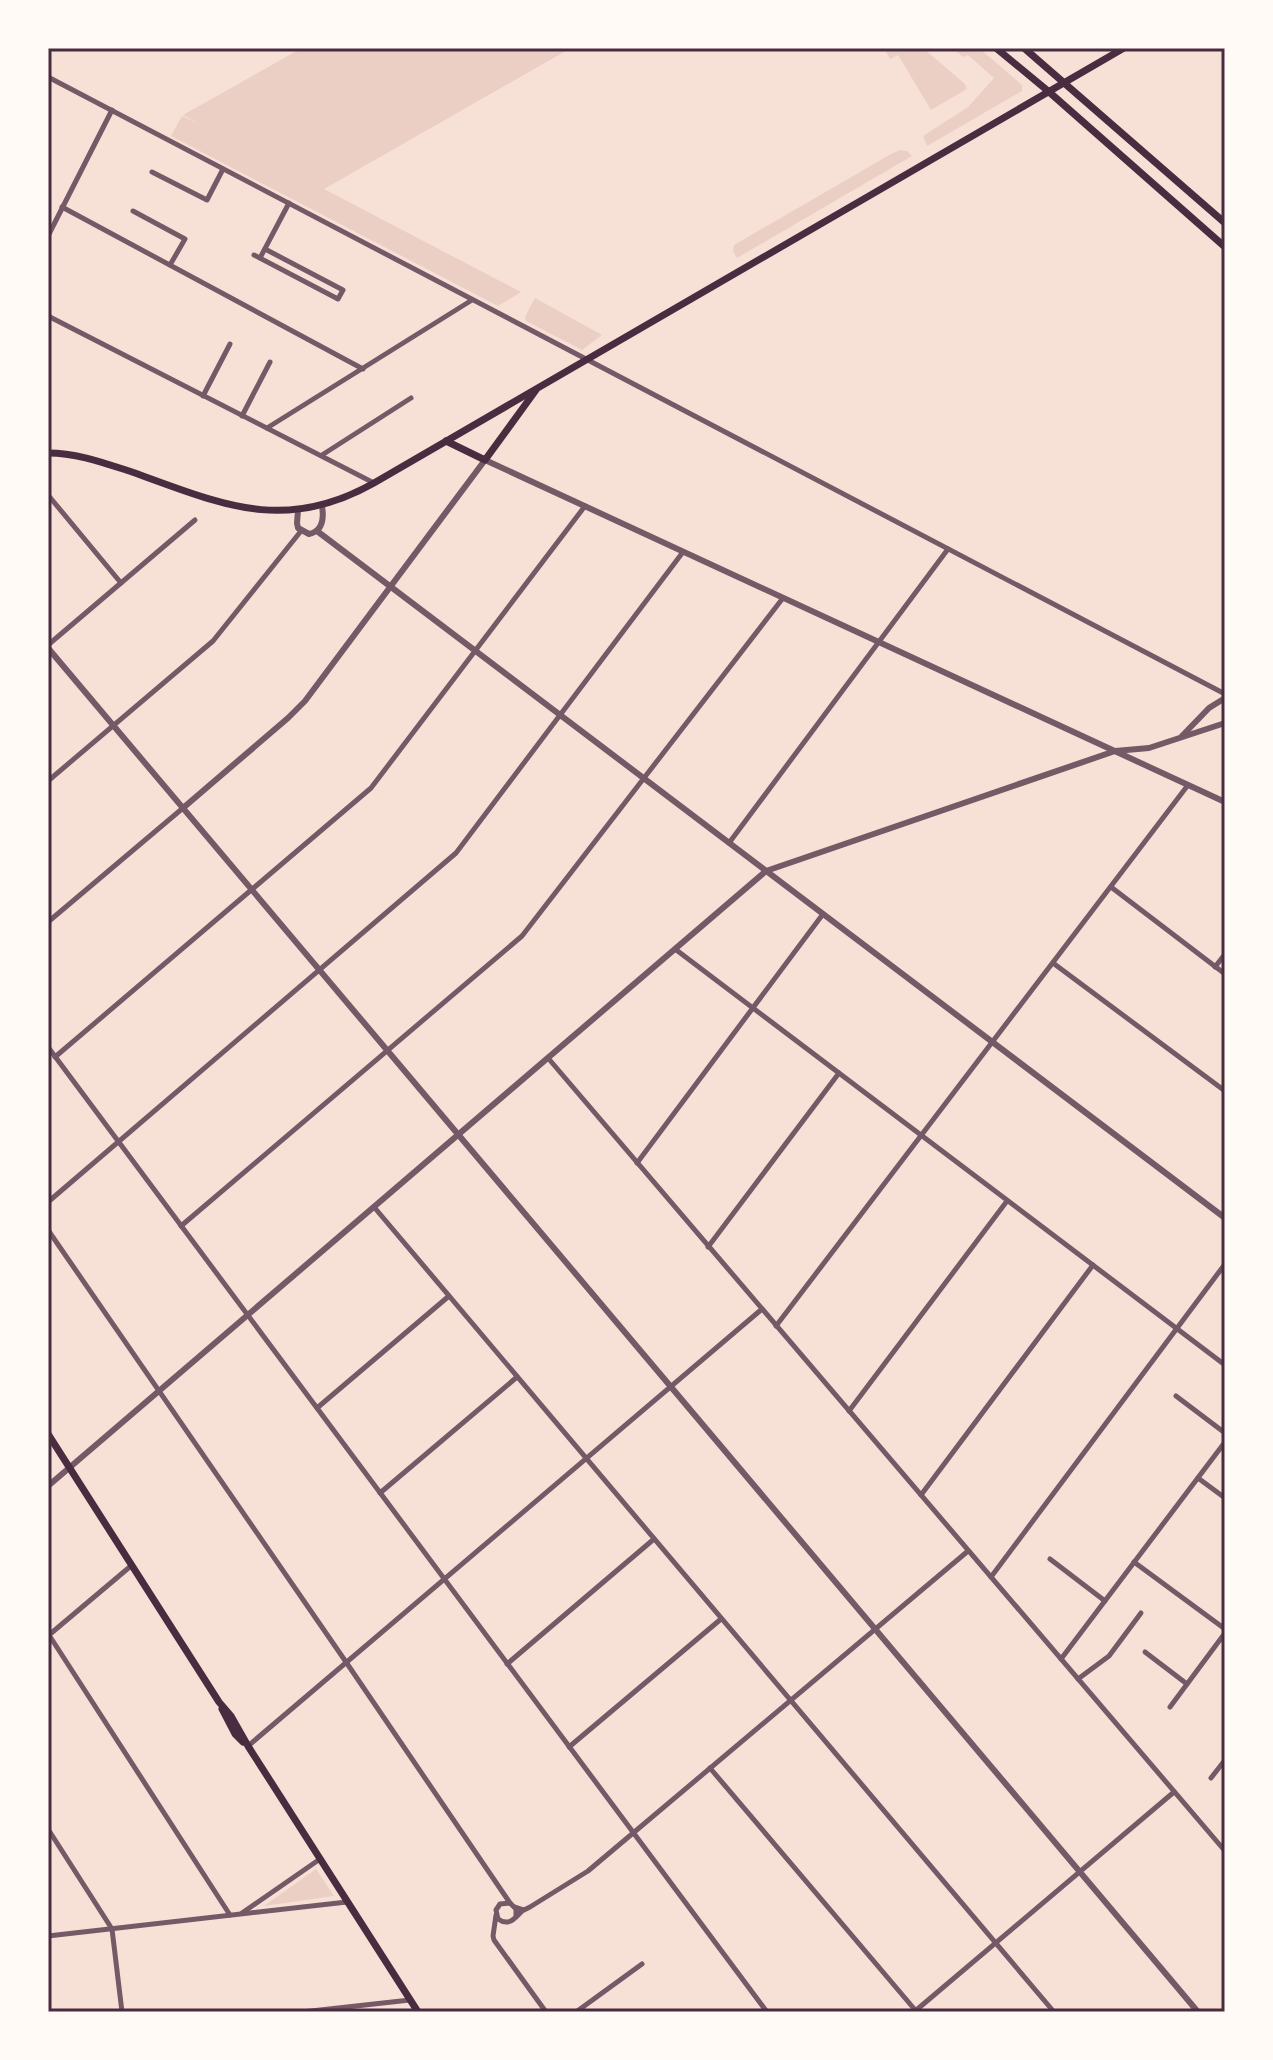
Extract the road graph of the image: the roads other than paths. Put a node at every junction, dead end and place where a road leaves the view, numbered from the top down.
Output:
1 (996, 48) edge
2 (1024, 48) edge
3 (1124, 48) edge
4 (48, 77) edge
5 (1065, 82) junction
6 (1048, 91) junction
7 (112, 110) junction
8 (223, 169) junction
9 (152, 172) dead end
10 (289, 203) junction
11 (62, 207) junction
12 (133, 211) dead end
13 (1225, 223) edge
14 (48, 236) edge
15 (1225, 247) edge
16 (265, 249) junction
17 (170, 265) junction
18 (473, 300) junction
19 (48, 316) edge
20 (230, 344) dead end
21 (587, 359) junction
22 (270, 362) dead end
23 (363, 369) junction
24 (538, 388) junction
25 (203, 396) junction
26 (411, 398) dead end
27 (242, 416) junction
28 (267, 428) junction
29 (446, 441) junction
30 (48, 453) edge
31 (321, 456) junction
32 (485, 460) junction
33 (374, 483) junction
34 (48, 495) edge
35 (322, 506) junction
36 (585, 506) junction
37 (298, 510) junction
38 (195, 520) dead end
39 (301, 531) junction
40 (317, 531) junction
41 (948, 549) junction
42 (683, 552) junction
43 (121, 583) junction
44 (391, 587) junction
45 (783, 598) junction
46 (879, 642) junction
47 (48, 646) edge
48 (475, 651) junction
49 (1225, 696) edge
50 (560, 715) junction
51 (1225, 723) edge
52 (114, 726) junction
53 (1180, 739) junction
54 (1115, 751) junction
55 (644, 778) junction
56 (48, 781) edge
57 (1188, 785) junction
58 (1225, 802) edge
59 (183, 808) junction
60 (729, 843) junction
61 (766, 871) junction
62 (1111, 887) junction
63 (252, 889) junction
64 (823, 914) junction
65 (48, 922) edge
66 (675, 949) junction
67 (1225, 954) edge
68 (1053, 963) junction
69 (1215, 967) junction
70 (319, 970) junction
71 (1225, 974) edge
72 (752, 1008) junction
73 (993, 1042) junction
74 (48, 1047) edge
75 (387, 1050) junction
76 (55, 1057) junction
77 (548, 1058) junction
78 (839, 1073) junction
79 (1225, 1091) edge
80 (458, 1135) junction
81 (921, 1136) junction
82 (118, 1141) junction
83 (637, 1163) junction
84 (1007, 1201) junction
85 (48, 1202) edge
86 (374, 1207) junction
87 (1225, 1218) edge
88 (181, 1226) junction
89 (48, 1230) edge
90 (708, 1247) junction
91 (1225, 1264) edge
92 (1093, 1265) junction
93 (449, 1296) junction
94 (762, 1309) junction
95 (248, 1315) junction
96 (776, 1326) junction
97 (1177, 1329) junction
98 (1225, 1365) edge
99 (517, 1377) junction
100 (671, 1386) junction
101 (159, 1391) junction
102 (1176, 1396) dead end
103 (317, 1408) junction
104 (849, 1411) junction
105 (1225, 1433) edge
106 (48, 1434) edge
107 (1225, 1442) edge
108 (586, 1458) junction
109 (70, 1468) junction
110 (1198, 1478) junction
111 (48, 1486) edge
112 (380, 1493) junction
113 (921, 1495) junction
114 (1225, 1498) edge
115 (654, 1539) junction
116 (968, 1551) junction
117 (1050, 1559) dead end
118 (1134, 1562) junction
119 (132, 1565) junction
120 (991, 1577) junction
121 (444, 1579) junction
122 (1105, 1601) junction
123 (1141, 1613) dead end
124 (721, 1619) junction
125 (875, 1629) junction
126 (1225, 1631) edge
127 (48, 1636) edge
128 (1145, 1652) dead end
129 (1061, 1659) junction
130 (346, 1662) junction
131 (507, 1664) junction
132 (1078, 1679) junction
133 (1187, 1684) junction
134 (791, 1700) junction
135 (1170, 1707) dead end
136 (248, 1746) junction
137 (569, 1747) junction
138 (1225, 1760) edge
139 (710, 1768) junction
140 (1211, 1778) dead end
141 (1174, 1792) junction
142 (48, 1829) edge
143 (633, 1833) junction
144 (1225, 1851) edge
145 (320, 1859) junction
146 (1080, 1872) junction
147 (503, 1893) junction
148 (347, 1902) junction
149 (500, 1904) junction
150 (512, 1905) junction
151 (524, 1910) junction
152 (242, 1914) junction
153 (230, 1915) junction
154 (496, 1915) junction
155 (516, 1917) junction
156 (504, 1923) junction
157 (112, 1929) junction
158 (48, 1936) edge
159 (493, 1936) junction
160 (996, 1943) junction
161 (642, 1964) dead end
162 (410, 2000) junction
163 (122, 2012) edge
164 (302, 2012) edge
165 (418, 2012) edge
166 (546, 2012) edge
167 (576, 2012) edge
168 (767, 2012) edge
169 (916, 2012) edge
170 (1054, 2012) edge
171 (1198, 2012) edge

1 - 6 main road
2 - 5 main road
3 - 5 main road
4 - 7 street
5 - 6 main road
5 - 13 main road
6 - 15 main road
6 - 21 main road
7 - 8 street
7 - 11 street
8 - 9 street
8 - 10 street
10 - 16 street
10 - 18 street
11 - 14 street
11 - 17 street
12 - 17 street
16 - 16 street
17 - 23 street
18 - 21 street
18 - 23 street
19 - 25 street
20 - 25 street
21 - 24 main road
21 - 41 street
22 - 27 street
23 - 28 street
24 - 29 main road
24 - 32 main road
25 - 27 street
26 - 31 street
27 - 28 street
28 - 31 street
29 - 32 main road
29 - 33 main road
30 - 37 main road
31 - 33 street
32 - 36 street
32 - 44 street
33 - 35 main road
34 - 43 street
35 - 37 main road
35 - 40 street
36 - 42 street
36 - 48 street
37 - 39 street
38 - 43 street
39 - 40 street
39 - 52 street
40 - 44 street
41 - 46 street
41 - 49 street
42 - 45 street
42 - 50 street
43 - 47 street
44 - 48 street
44 - 59 street
45 - 46 street
45 - 55 street
46 - 54 street
46 - 60 street
47 - 52 street
48 - 50 street
48 - 63 street
49 - 53 street
50 - 55 street
50 - 70 street
51 - 53 street
52 - 56 street
52 - 59 street
53 - 54 street
54 - 57 street
54 - 61 street
55 - 60 street
55 - 75 street
57 - 58 street
57 - 62 street
59 - 63 street
59 - 65 street
60 - 61 street
61 - 64 street
61 - 66 street
62 - 68 street
62 - 69 street
63 - 70 street
63 - 76 street
64 - 72 street
64 - 73 street
66 - 72 street
66 - 77 street
67 - 69 street
68 - 73 street
68 - 79 street
69 - 71 street
70 - 75 street
70 - 82 street
72 - 78 street
72 - 83 street
73 - 81 street
73 - 87 street
74 - 76 street
75 - 80 street
75 - 88 street
76 - 82 street
77 - 80 street
77 - 83 street
78 - 81 street
78 - 90 street
80 - 86 street
80 - 100 street
81 - 84 street
81 - 96 street
82 - 85 street
82 - 88 street
83 - 90 street
84 - 92 street
84 - 104 street
86 - 93 street
86 - 95 street
88 - 95 street
89 - 101 street
90 - 94 street
91 - 97 street
92 - 97 street
92 - 113 street
93 - 99 street
93 - 103 street
94 - 96 street
94 - 100 street
95 - 101 street
95 - 103 street
96 - 104 street
97 - 98 street
97 - 120 street
99 - 108 street
99 - 112 street
100 - 108 street
100 - 125 street
101 - 109 street
101 - 130 street
102 - 105 street
103 - 112 street
104 - 113 street
106 - 109 main road
107 - 110 street
108 - 115 street
108 - 121 street
109 - 111 street
109 - 119 main road
110 - 114 street
110 - 118 street
112 - 121 street
113 - 116 street
115 - 124 street
115 - 131 street
116 - 120 street
116 - 125 street
117 - 122 street
118 - 122 street
118 - 126 street
119 - 127 street
119 - 136 main road
120 - 129 street
121 - 130 street
121 - 131 street
122 - 129 street
123 - 132 street
124 - 134 street
124 - 137 street
125 - 134 street
125 - 146 street
126 - 133 street
127 - 153 street
128 - 133 street
129 - 132 street
130 - 136 street
130 - 147 street
131 - 137 street
132 - 141 street
133 - 135 street
134 - 139 street
134 - 160 street
136 - 145 main road
137 - 143 street
138 - 140 street
139 - 143 street
139 - 169 street
141 - 144 street
141 - 146 street
142 - 157 street
143 - 151 street
143 - 168 street
145 - 148 main road
145 - 152 street
146 - 160 street
146 - 171 street
147 - 149 street
147 - 150 street
148 - 152 street
148 - 162 main road
149 - 150 street
149 - 154 street
150 - 151 street
150 - 155 street
151 - 155 street
152 - 153 street
153 - 157 street
154 - 156 street
154 - 159 street
155 - 156 street
156 - 159 street
157 - 158 street
157 - 163 street
159 - 166 street
160 - 169 street
160 - 170 street
161 - 167 street
162 - 164 street
162 - 165 main road

